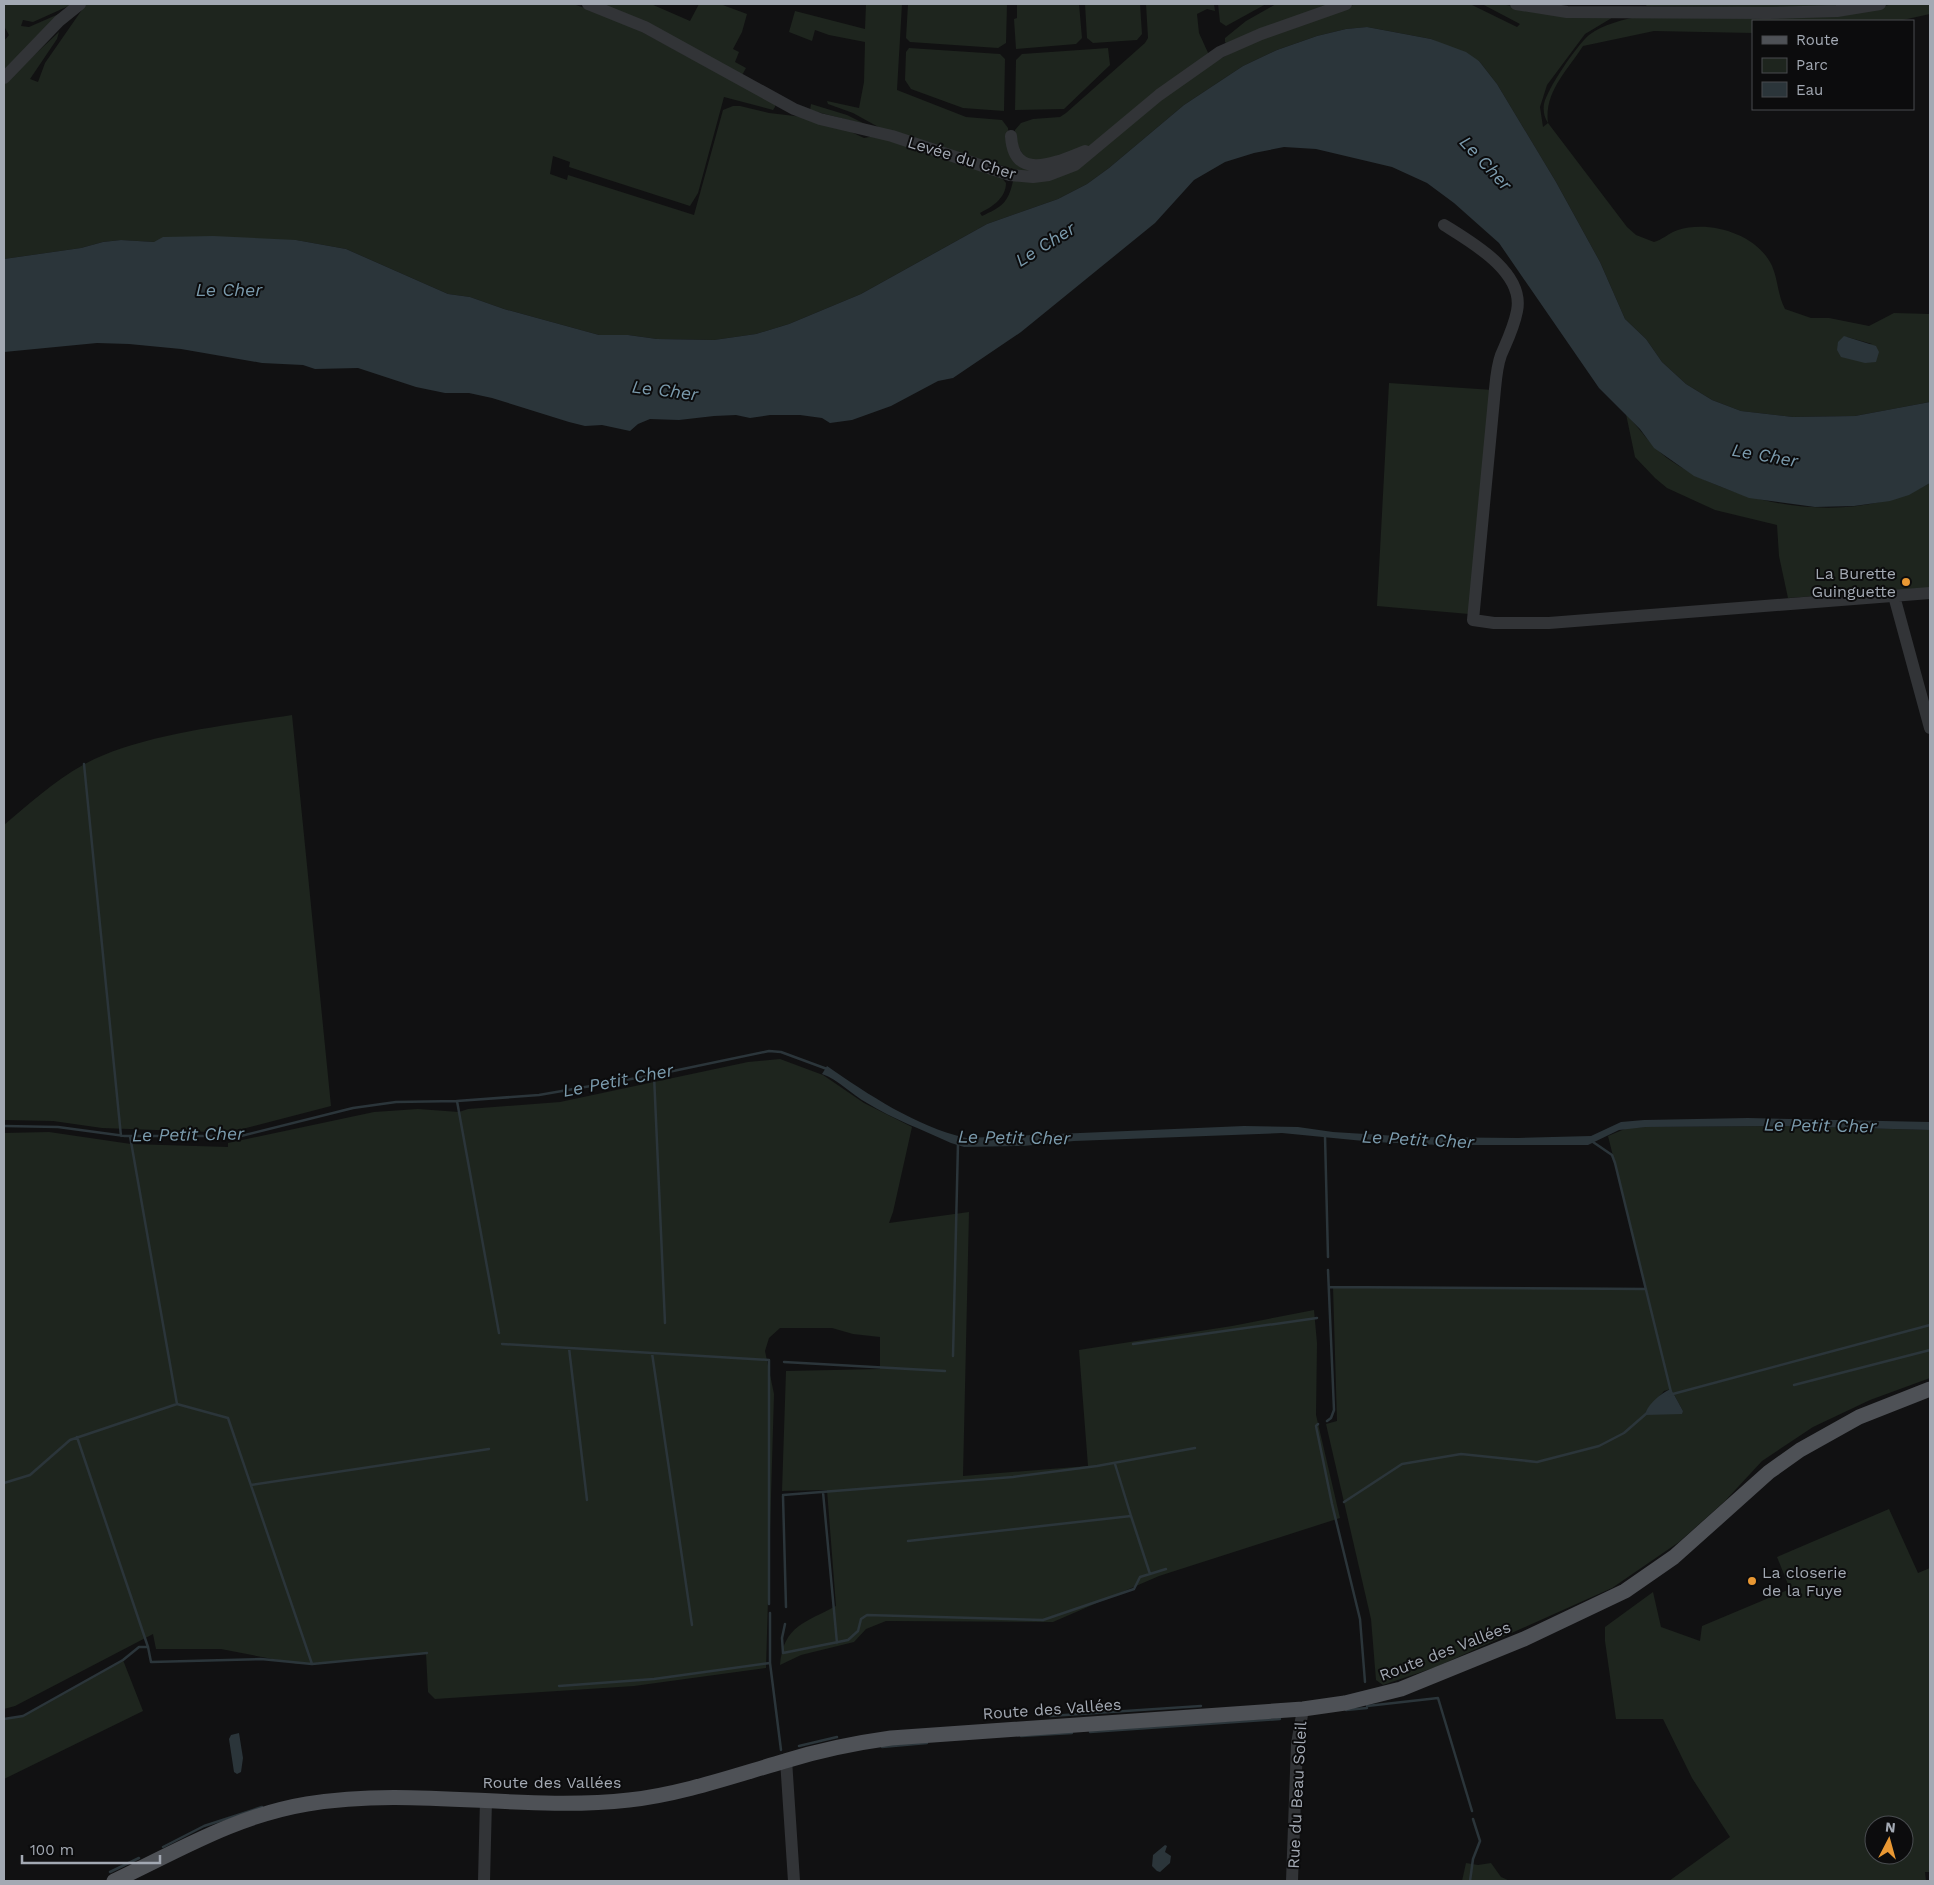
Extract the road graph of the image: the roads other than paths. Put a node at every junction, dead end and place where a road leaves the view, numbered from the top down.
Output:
1 (80, 4) edge
2 (588, 4) edge
3 (1346, 4) edge
4 (1516, 4) edge
5 (1880, 4) edge
6 (1635, 7) edge
7 (4, 78) edge
8 (1011, 136) dead end
9 (1047, 170) junction
10 (1444, 225) dead end
11 (1930, 594) edge
12 (1894, 596) junction
13 (1930, 728) edge
14 (1930, 1389) edge
15 (1303, 1709) junction
16 (786, 1760) junction
17 (486, 1800) junction
18 (114, 1881) edge
19 (484, 1881) edge
20 (794, 1881) edge
21 (1292, 1881) edge

1 - 7 street
2 - 9 street, Levée du Cher
3 - 9 street
4 - 6 street
5 - 6 street
8 - 9 street
10 - 12 street
11 - 12 street
12 - 13 street
14 - 15 main road, Route des Vallées
15 - 16 main road, Route des Vallées
15 - 21 street, Rue du Beau Soleil
16 - 17 main road, Route des Vallées
16 - 20 street
17 - 18 main road, Route des Vallées
17 - 19 street

